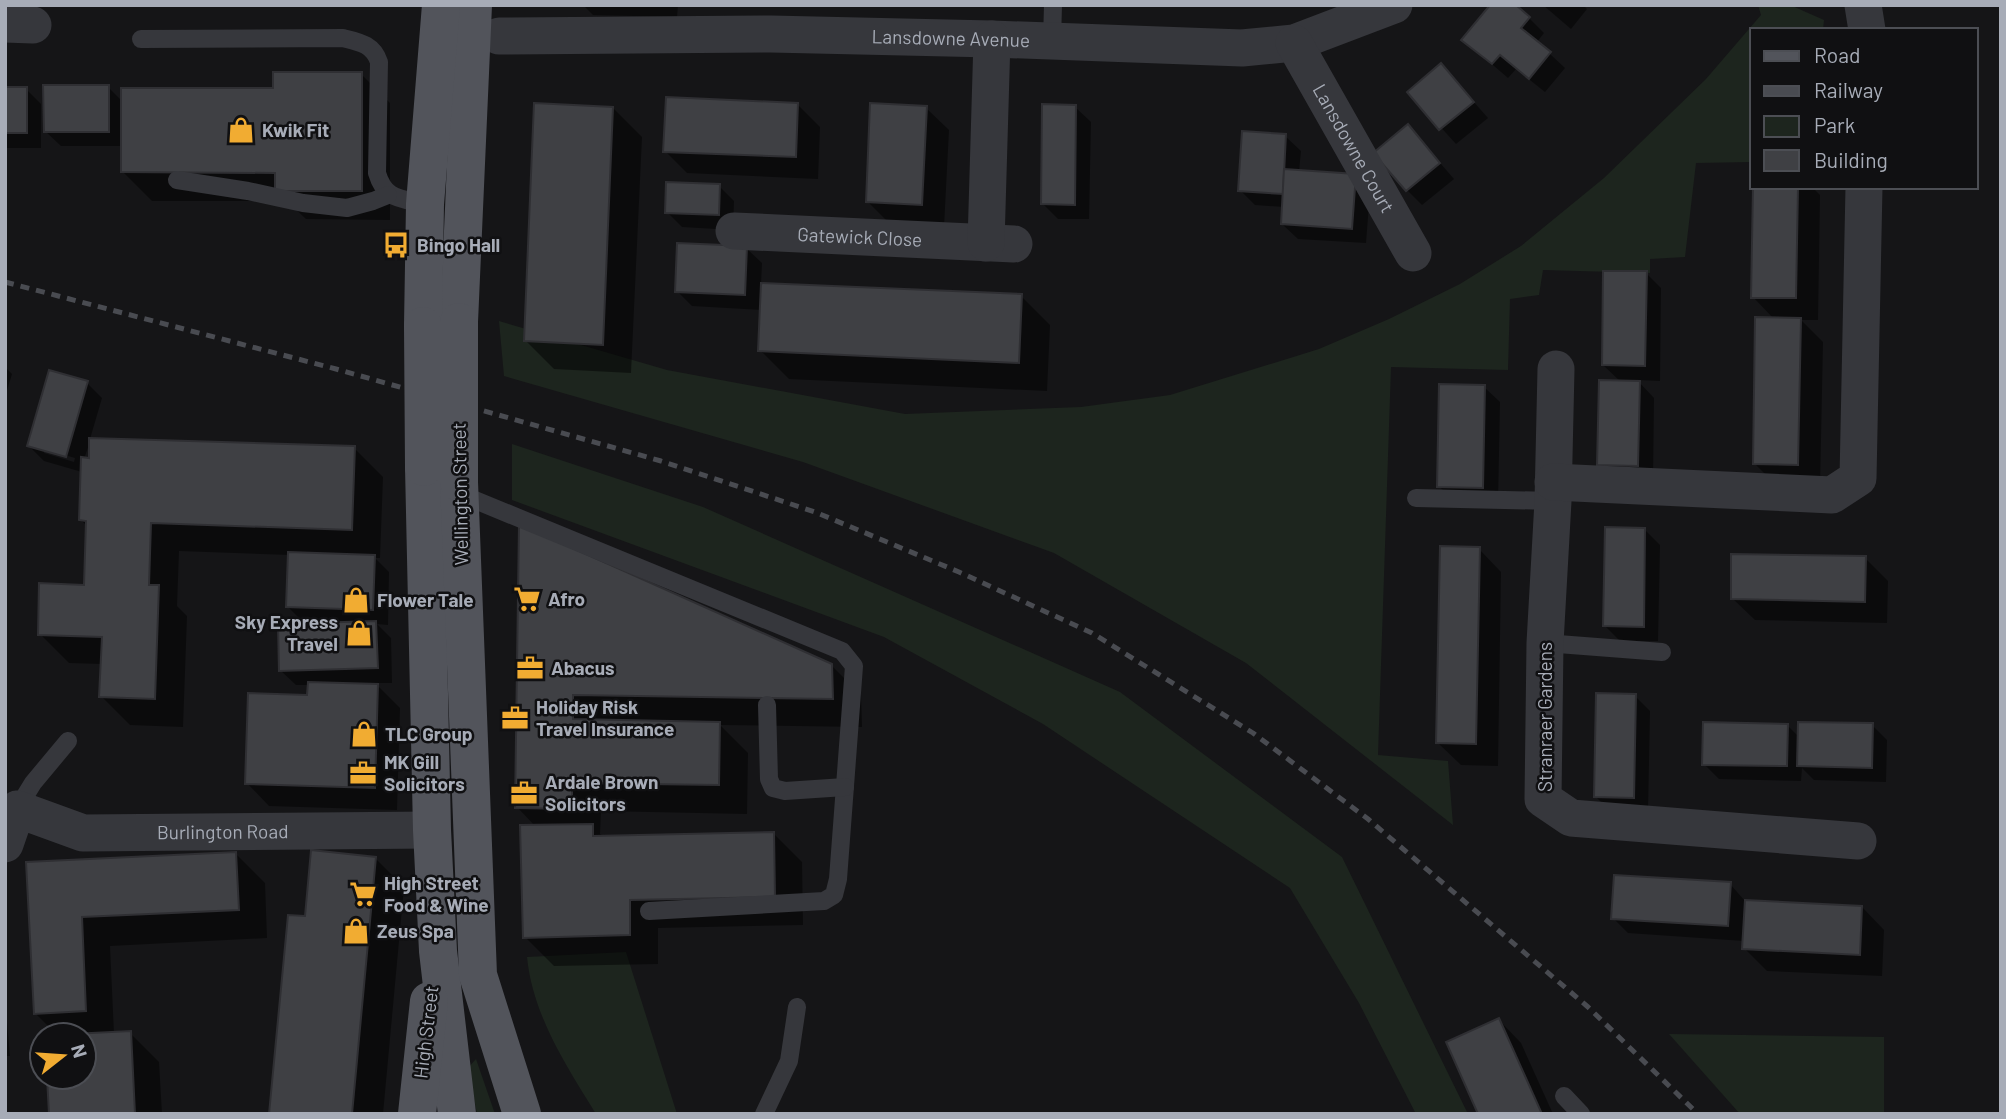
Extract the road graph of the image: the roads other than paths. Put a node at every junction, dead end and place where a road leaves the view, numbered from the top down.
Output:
1 (441, 5) edge
2 (1053, 5) edge
3 (1395, 5) edge
4 (1863, 5) edge
5 (771, 20) edge
6 (482, 26) edge
7 (1867, 28) edge
8 (141, 38) dead end
9 (992, 39) junction
10 (1052, 41) junction
11 (1294, 43) junction
12 (177, 180) dead end
13 (1864, 189) edge
14 (388, 195) junction
15 (425, 204) junction
16 (734, 231) dead end
17 (1413, 253) dead end
18 (441, 324) junction
19 (1556, 369) dead end
20 (458, 487) junction
21 (1553, 491) junction
22 (1416, 498) dead end
23 (1545, 643) junction
24 (1662, 652) dead end
25 (767, 705) dead end
26 (68, 741) dead end
27 (845, 787) junction
28 (17, 809) junction
29 (432, 830) junction
30 (1858, 841) dead end
31 (5, 844) edge
32 (649, 911) dead end
33 (438, 951) junction
34 (797, 1007) dead end
35 (1564, 1096) dead end
36 (417, 1114) edge
37 (457, 1114) edge
38 (522, 1114) edge
39 (764, 1114) edge
40 (1581, 1114) edge

1 - 15 main road, Wellington Street
2 - 10 lane
3 - 11 street, Lansdowne Avenue
4 - 7 street
5 - 6 street, Lansdowne Avenue
5 - 9 street, Lansdowne Avenue
6 - 18 main road, Wellington Street
8 - 14 lane
9 - 10 street, Lansdowne Avenue
9 - 16 street, Gatewick Close
10 - 11 street, Lansdowne Avenue
11 - 17 street, Lansdowne Court
12 - 14 lane
13 - 21 street
14 - 15 lane
15 - 18 main road, Wellington Street
18 - 20 main road, Wellington Street, bridge
18 - 29 main road, Wellington Street, bridge
19 - 21 street, Stranraer Gardens
20 - 27 lane
20 - 38 main road, Wellington Street
21 - 22 lane
21 - 23 street, Stranraer Gardens
23 - 24 lane
23 - 30 street, Stranraer Gardens
25 - 27 lane
26 - 28 lane
27 - 32 lane
28 - 29 street, Burlington Road
28 - 31 street
29 - 33 main road, Wellington Street
33 - 36 main road, High Street
33 - 37 main road, Wellington Street
34 - 39 lane
35 - 40 lane

